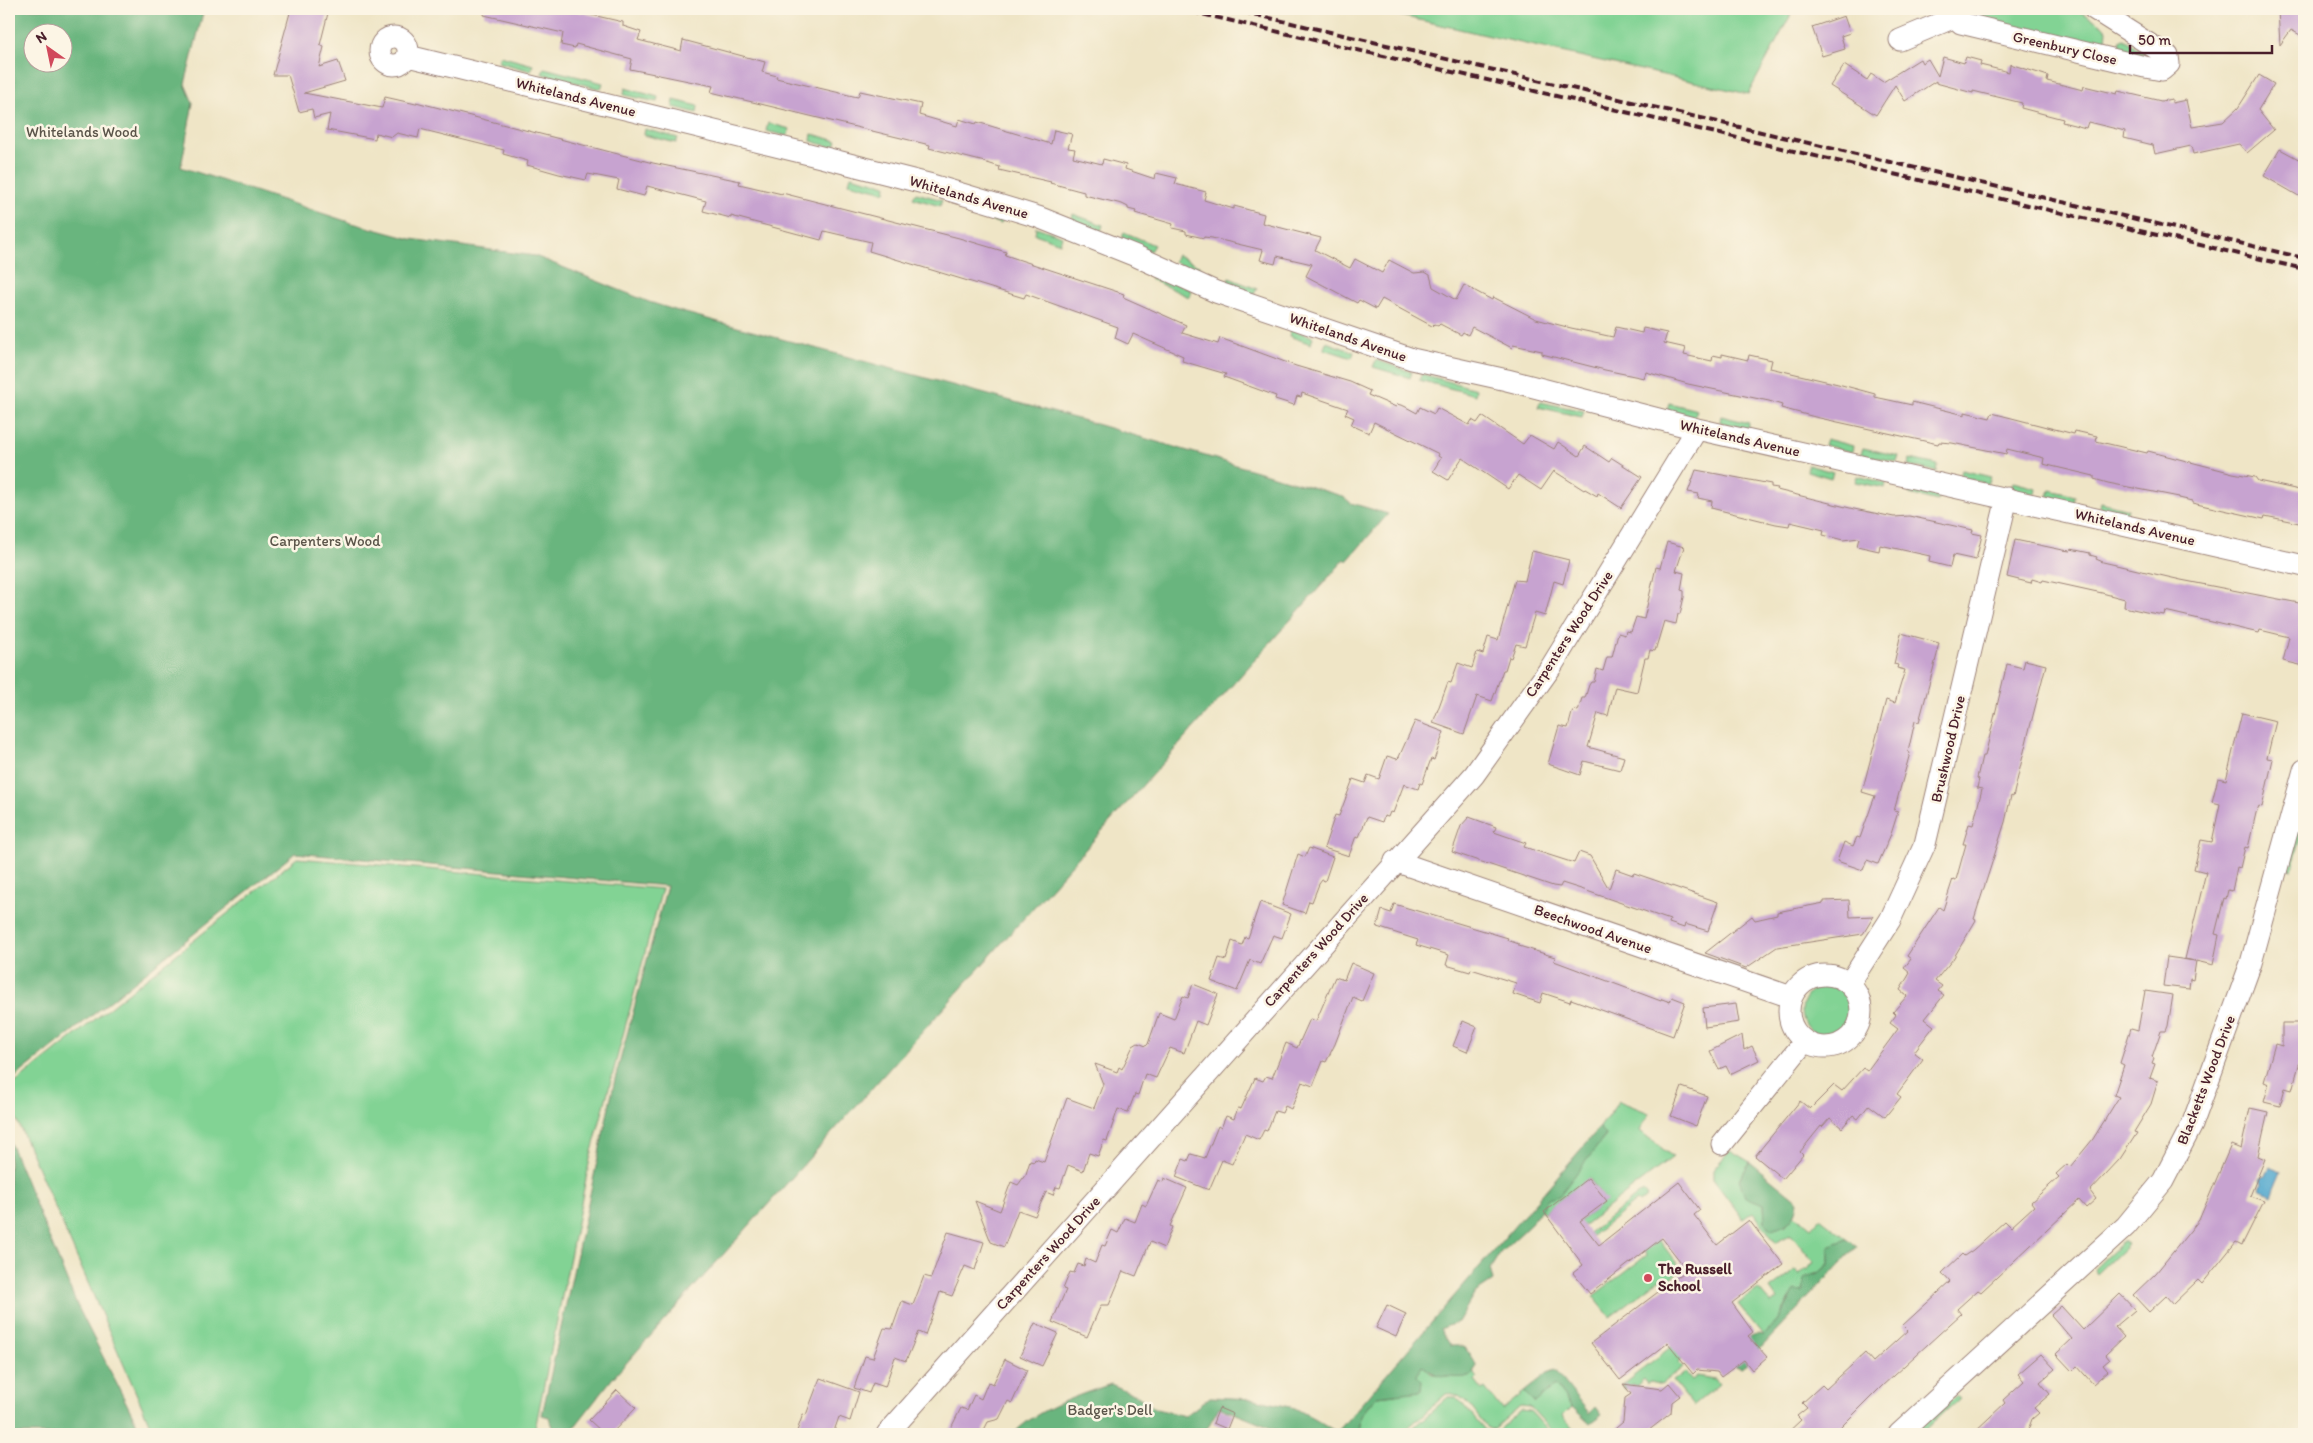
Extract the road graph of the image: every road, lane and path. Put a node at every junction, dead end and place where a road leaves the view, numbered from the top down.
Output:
1 (2094, 9) edge
2 (1956, 13) edge
3 (2117, 24) junction
4 (1900, 40) dead end
5 (408, 56) dead end
6 (2103, 56) junction
7 (1697, 429) junction
8 (2007, 498) junction
9 (2304, 566) edge
10 (2304, 770) edge
11 (1395, 861) junction
12 (1849, 984) junction
13 (1791, 997) junction
14 (1806, 1041) junction
15 (1722, 1144) dead end
16 (887, 1434) edge
17 (1899, 1434) edge

1 - 3 street, Greenbury Close
2 - 4 street, Greenbury Close
2 - 6 street, Greenbury Close
3 - 6 street
3 - 6 street, Greenbury Close
5 - 7 street, Whitelands Avenue
7 - 8 street, Whitelands Avenue
7 - 11 street, Carpenters Wood Drive
8 - 9 street, Whitelands Avenue
8 - 12 street, Brushwood Drive
10 - 17 street, Blacketts Wood Drive
11 - 13 street, Beechwood Avenue
11 - 16 street, Carpenters Wood Drive
12 - 13 street
12 - 14 street
13 - 14 street
14 - 15 street

